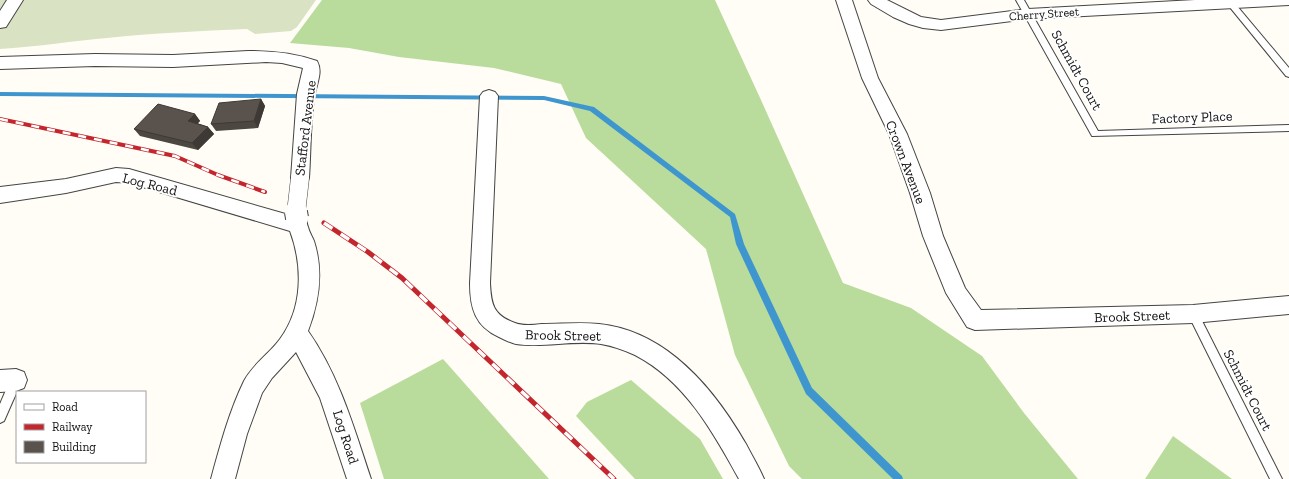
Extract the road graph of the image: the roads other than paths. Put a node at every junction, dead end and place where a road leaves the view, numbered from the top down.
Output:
1 (15, 0) edge
2 (844, 0) edge
3 (876, 0) edge
4 (1020, 0) edge
5 (1289, 0) edge
6 (1229, 2) edge
7 (1028, 14) junction
8 (0, 24) edge
9 (0, 63) edge
10 (1289, 74) edge
11 (489, 96) dead end
12 (1289, 128) edge
13 (1095, 134) joint
14 (0, 195) edge
15 (297, 221) junction
16 (1289, 305) edge
17 (1193, 314) junction
18 (975, 320) joint
19 (296, 333) junction
20 (8, 380) edge
21 (0, 417) edge
22 (223, 479) edge
23 (360, 479) edge
24 (752, 479) edge
25 (1276, 479) edge

1 - 8 street
2 - 18 street, Crown Avenue
3 - 7 street, Cherry Street
4 - 7 lane, Schmidt Court
5 - 6 street, Cherry Street
6 - 7 street, Cherry Street
6 - 10 lane
7 - 13 lane, Schmidt Court
9 - 15 street, Stafford Avenue, bridge
11 - 24 street, Brook Street
12 - 13 lane, Factory Place
14 - 15 street, Log Road
15 - 19 street, Stafford Avenue
16 - 17 street, Brook Street
17 - 18 street, Brook Street
17 - 25 lane, Schmidt Court
19 - 22 street, Stafford Avenue
19 - 23 street, Log Road
20 - 21 lane

